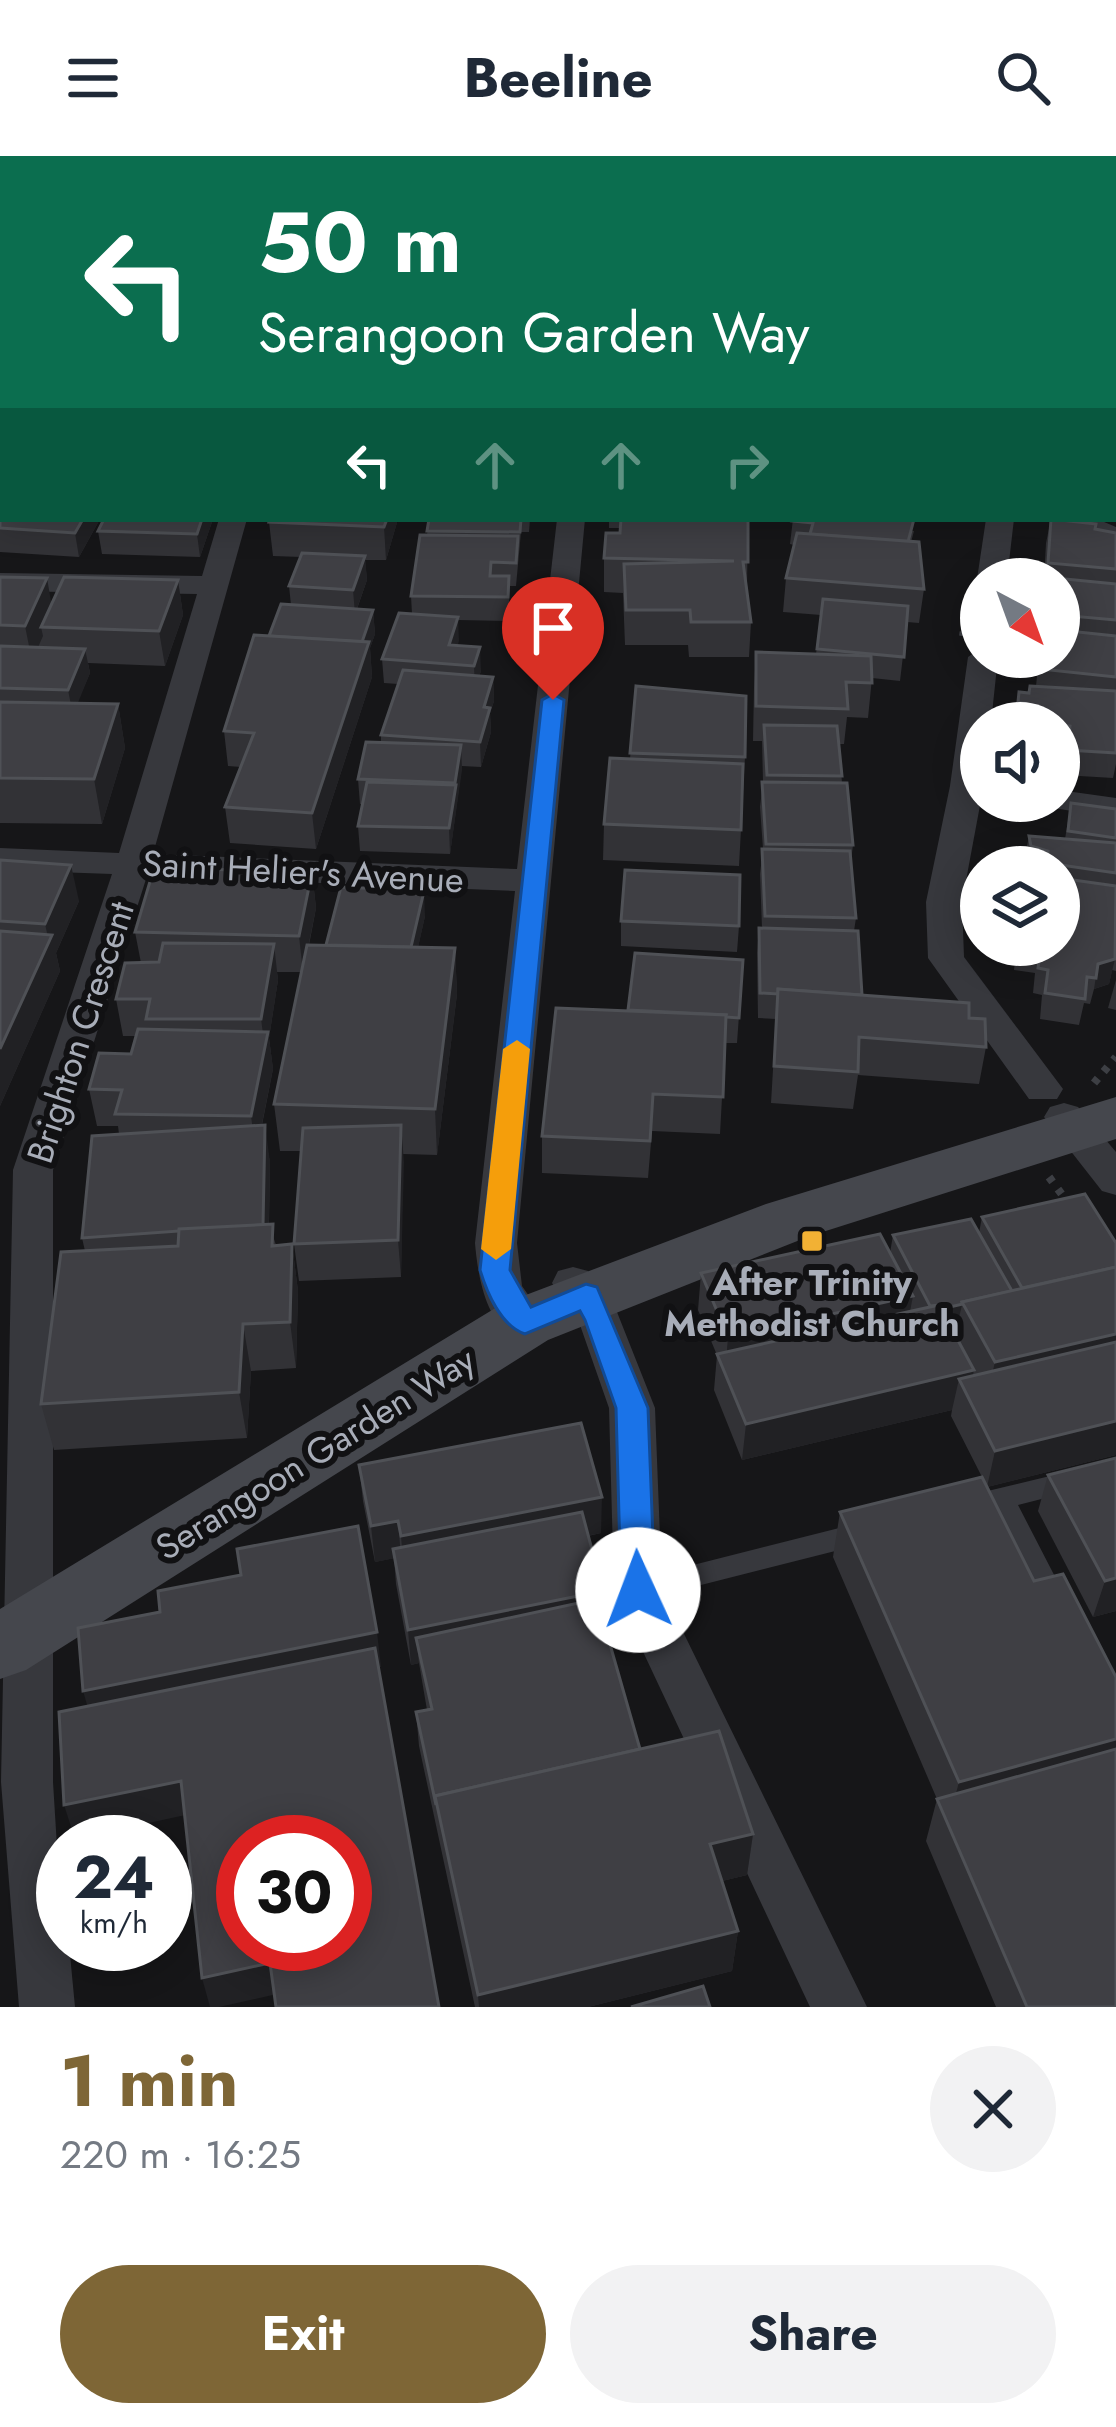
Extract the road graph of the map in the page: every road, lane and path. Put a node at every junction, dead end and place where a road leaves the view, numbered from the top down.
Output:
1 (232, 522) edge
2 (571, 522) edge
3 (1000, 522) edge
4 (1079, 522) edge
5 (1116, 537) edge
6 (995, 558) edge
7 (0, 582) edge
8 (211, 585) junction
9 (1080, 803) edge
10 (1116, 808) edge
11 (965, 822) edge
12 (0, 859) edge
13 (134, 862) junction
14 (535, 881) junction
15 (1089, 1126) edge
16 (16, 1174) edge
17 (1079, 1217) edge
18 (549, 1302) junction
19 (1116, 1470) edge
20 (1002, 1498) junction
21 (934, 1516) edge
22 (889, 1527) edge
23 (638, 1590) junction
24 (1064, 1620) edge
25 (10, 1621) edge
26 (47, 2007) edge
27 (839, 2007) edge

1 - 8 street, Brighton Crescent
2 - 14 street
3 - 6 street
4 - 5 street
7 - 8 street
8 - 13 street, Brighton Crescent
9 - 10 street
11 - 15 street
12 - 13 street, Saint Helier's Avenue
13 - 14 street, Saint Helier's Avenue
13 - 16 street, Brighton Crescent
14 - 18 street
15 - 17 path
15 - 18 street, Serangoon Garden Way
16 - 25 street, Brighton Crescent
18 - 23 street
18 - 25 street, Serangoon Garden Way
19 - 20 lane
20 - 21 lane
20 - 24 lane
22 - 23 lane
23 - 27 street
25 - 26 street, Brighton Crescent

